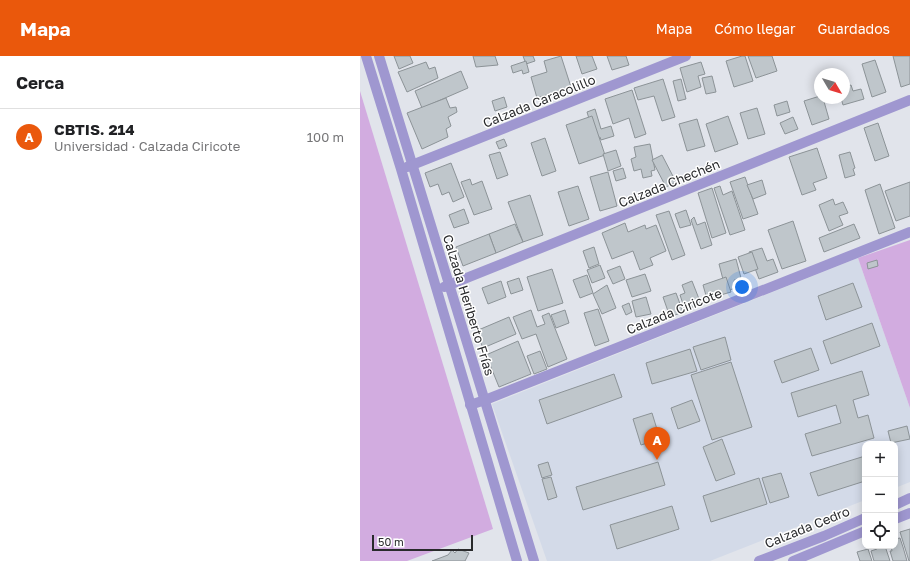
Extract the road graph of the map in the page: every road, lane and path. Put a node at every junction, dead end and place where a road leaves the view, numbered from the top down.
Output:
1 (366, 56) edge
2 (379, 56) edge
3 (686, 56) edge
4 (910, 100) edge
5 (413, 165) junction
6 (401, 169) junction
7 (910, 232) edge
8 (449, 285) junction
9 (437, 290) junction
10 (486, 400) junction
11 (470, 405) junction
12 (910, 498) edge
13 (898, 504) edge
14 (910, 513) edge
15 (898, 518) edge
16 (862, 519) edge
17 (862, 532) edge
18 (517, 561) edge
19 (534, 561) edge
20 (759, 561) edge
21 (793, 561) edge

1 - 6 street, Calzada Heriberto Frías
2 - 5 street, Calzada Heriberto Frías
3 - 5 street, Calzada Caracolillo
4 - 8 street, Calzada Chechén
5 - 6 street, Calzada Caracolillo
5 - 8 street, Calzada Heriberto Frías
6 - 9 street, Calzada Heriberto Frías
7 - 10 street, Calzada Ciricote
8 - 9 street, Calzada Chechén
8 - 10 street, Calzada Heriberto Frías
9 - 11 street, Calzada Heriberto Frías
10 - 11 street, Calzada Ciricote
10 - 19 street, Calzada Heriberto Frías
11 - 18 street, Calzada Heriberto Frías
12 - 13 street
14 - 15 street
16 - 20 street, Calzada Cedro
17 - 21 street, Calzada Cedro

